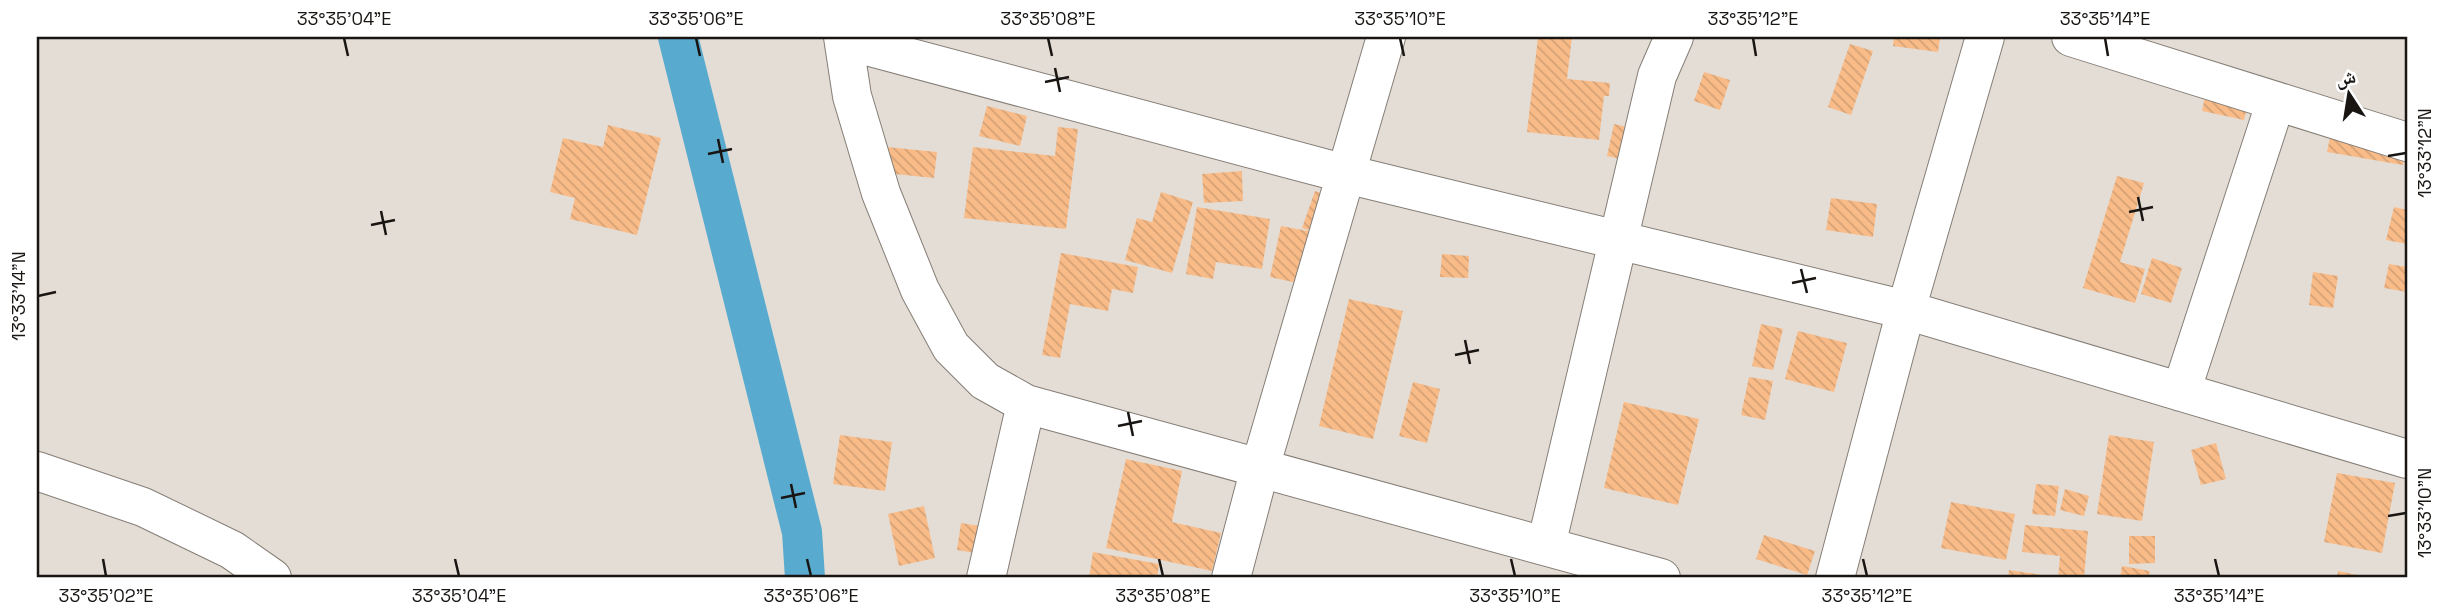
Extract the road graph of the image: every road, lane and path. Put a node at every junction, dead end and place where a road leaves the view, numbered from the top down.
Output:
1 (1386, 37) edge
2 (1674, 37) edge
3 (1985, 37) edge
4 (2071, 37) edge
5 (843, 38) edge
6 (2276, 101) junction
7 (2407, 142) edge
8 (1346, 174) junction
9 (1618, 239) junction
10 (1906, 310) junction
11 (2182, 392) junction
12 (1026, 404) junction
13 (2407, 459) edge
14 (1260, 468) junction
15 (37, 471) edge
16 (1546, 546) junction
17 (272, 578) edge
18 (986, 578) edge
19 (1231, 578) edge
20 (1661, 578) edge
21 (1835, 578) edge

1 - 8 street
2 - 9 street
3 - 10 street
4 - 6 street
5 - 8 street
5 - 12 street
6 - 7 street
6 - 11 street
8 - 9 street
8 - 14 street
9 - 10 street
9 - 16 street
10 - 11 street
10 - 21 street
11 - 13 street
12 - 14 street
12 - 18 street
14 - 16 street
14 - 19 street
15 - 17 street
16 - 20 street

